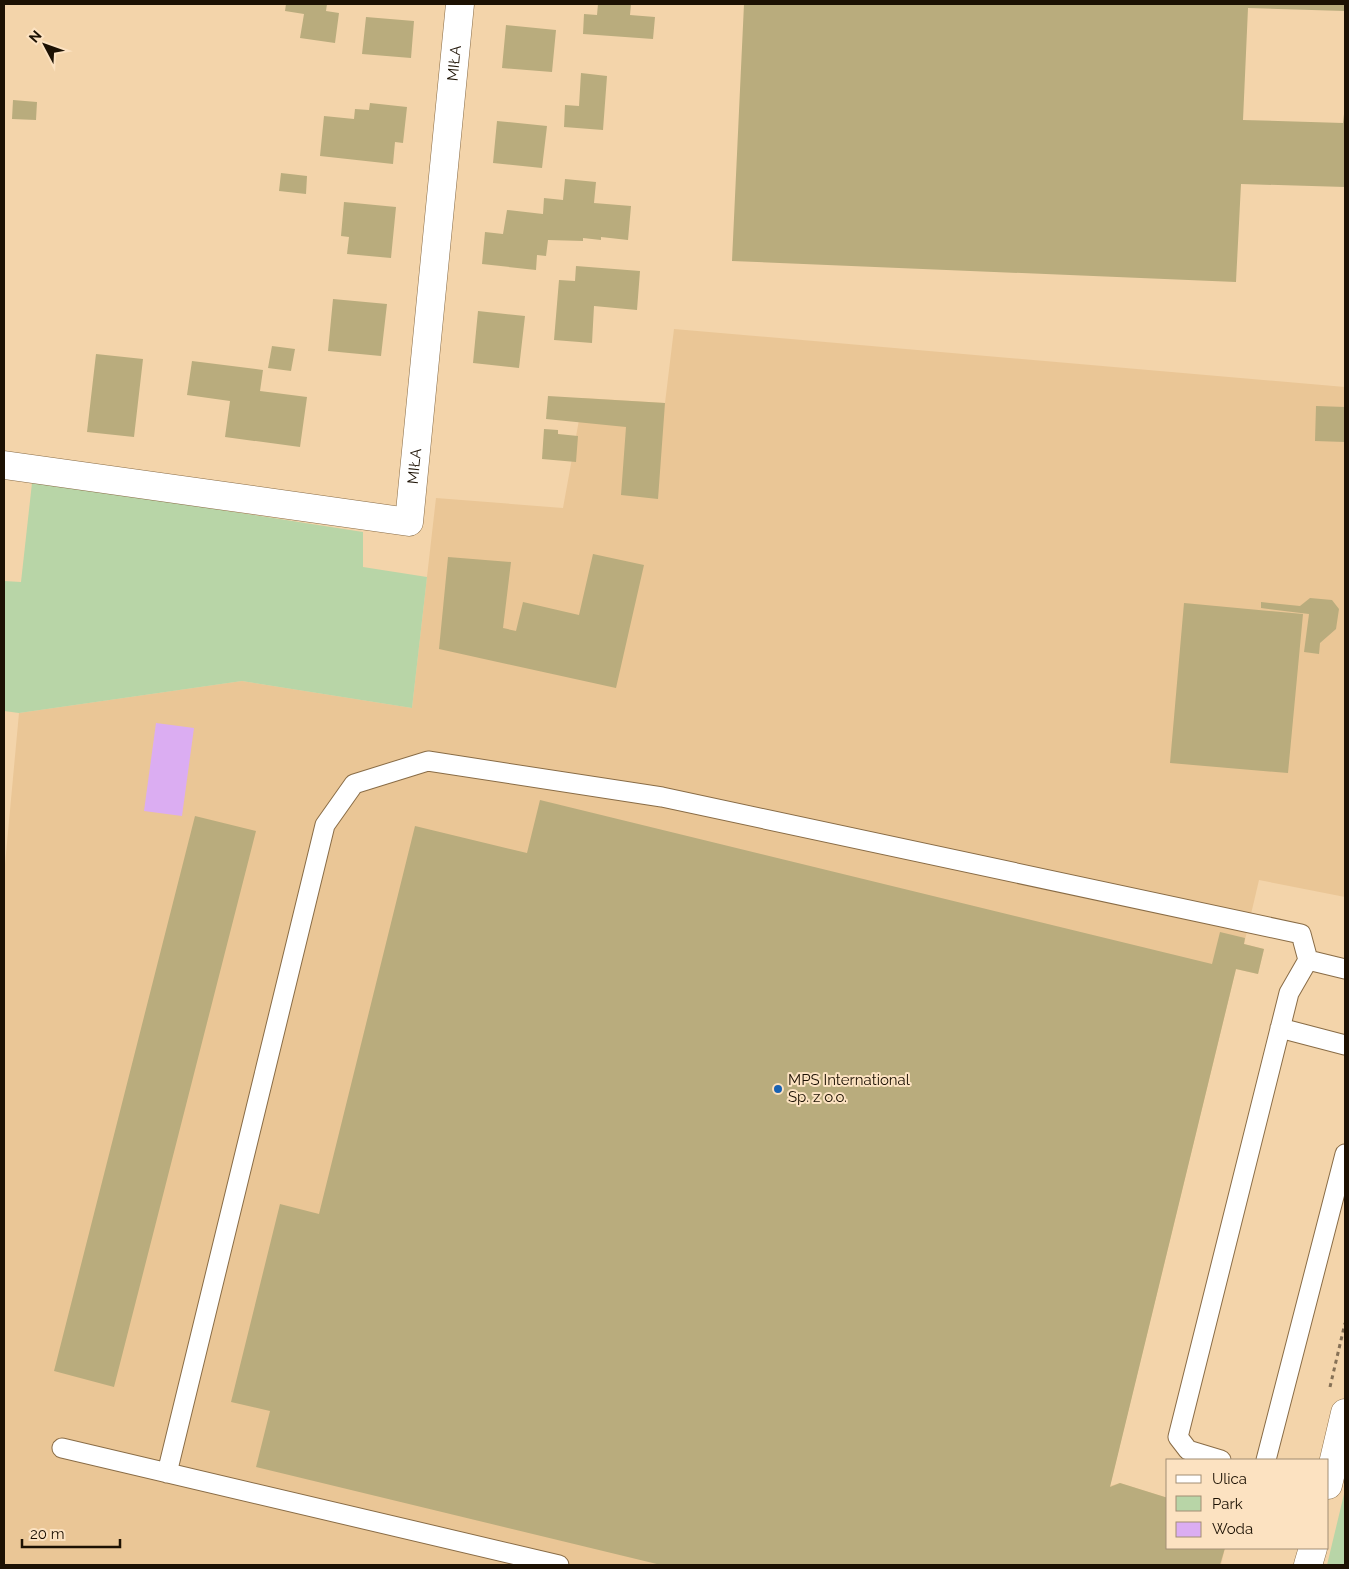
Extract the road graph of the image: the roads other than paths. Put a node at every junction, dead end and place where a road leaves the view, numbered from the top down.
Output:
1 (460, 4) edge
2 (4, 465) edge
3 (1308, 960) junction
4 (1345, 969) edge
5 (1280, 1028) junction
6 (1345, 1045) edge
7 (1345, 1154) edge
8 (1337, 1404) edge
9 (62, 1448) dead end
10 (1218, 1459) edge
11 (1266, 1459) edge
12 (167, 1473) junction
13 (1329, 1476) edge
14 (1313, 1549) edge
15 (559, 1565) edge
16 (1308, 1565) edge

1 - 2 street, MIŁA
3 - 4 lane
3 - 5 lane
3 - 12 lane
5 - 6 lane
5 - 10 lane
7 - 11 lane
8 - 13 street
9 - 12 lane
12 - 15 lane
14 - 16 street

